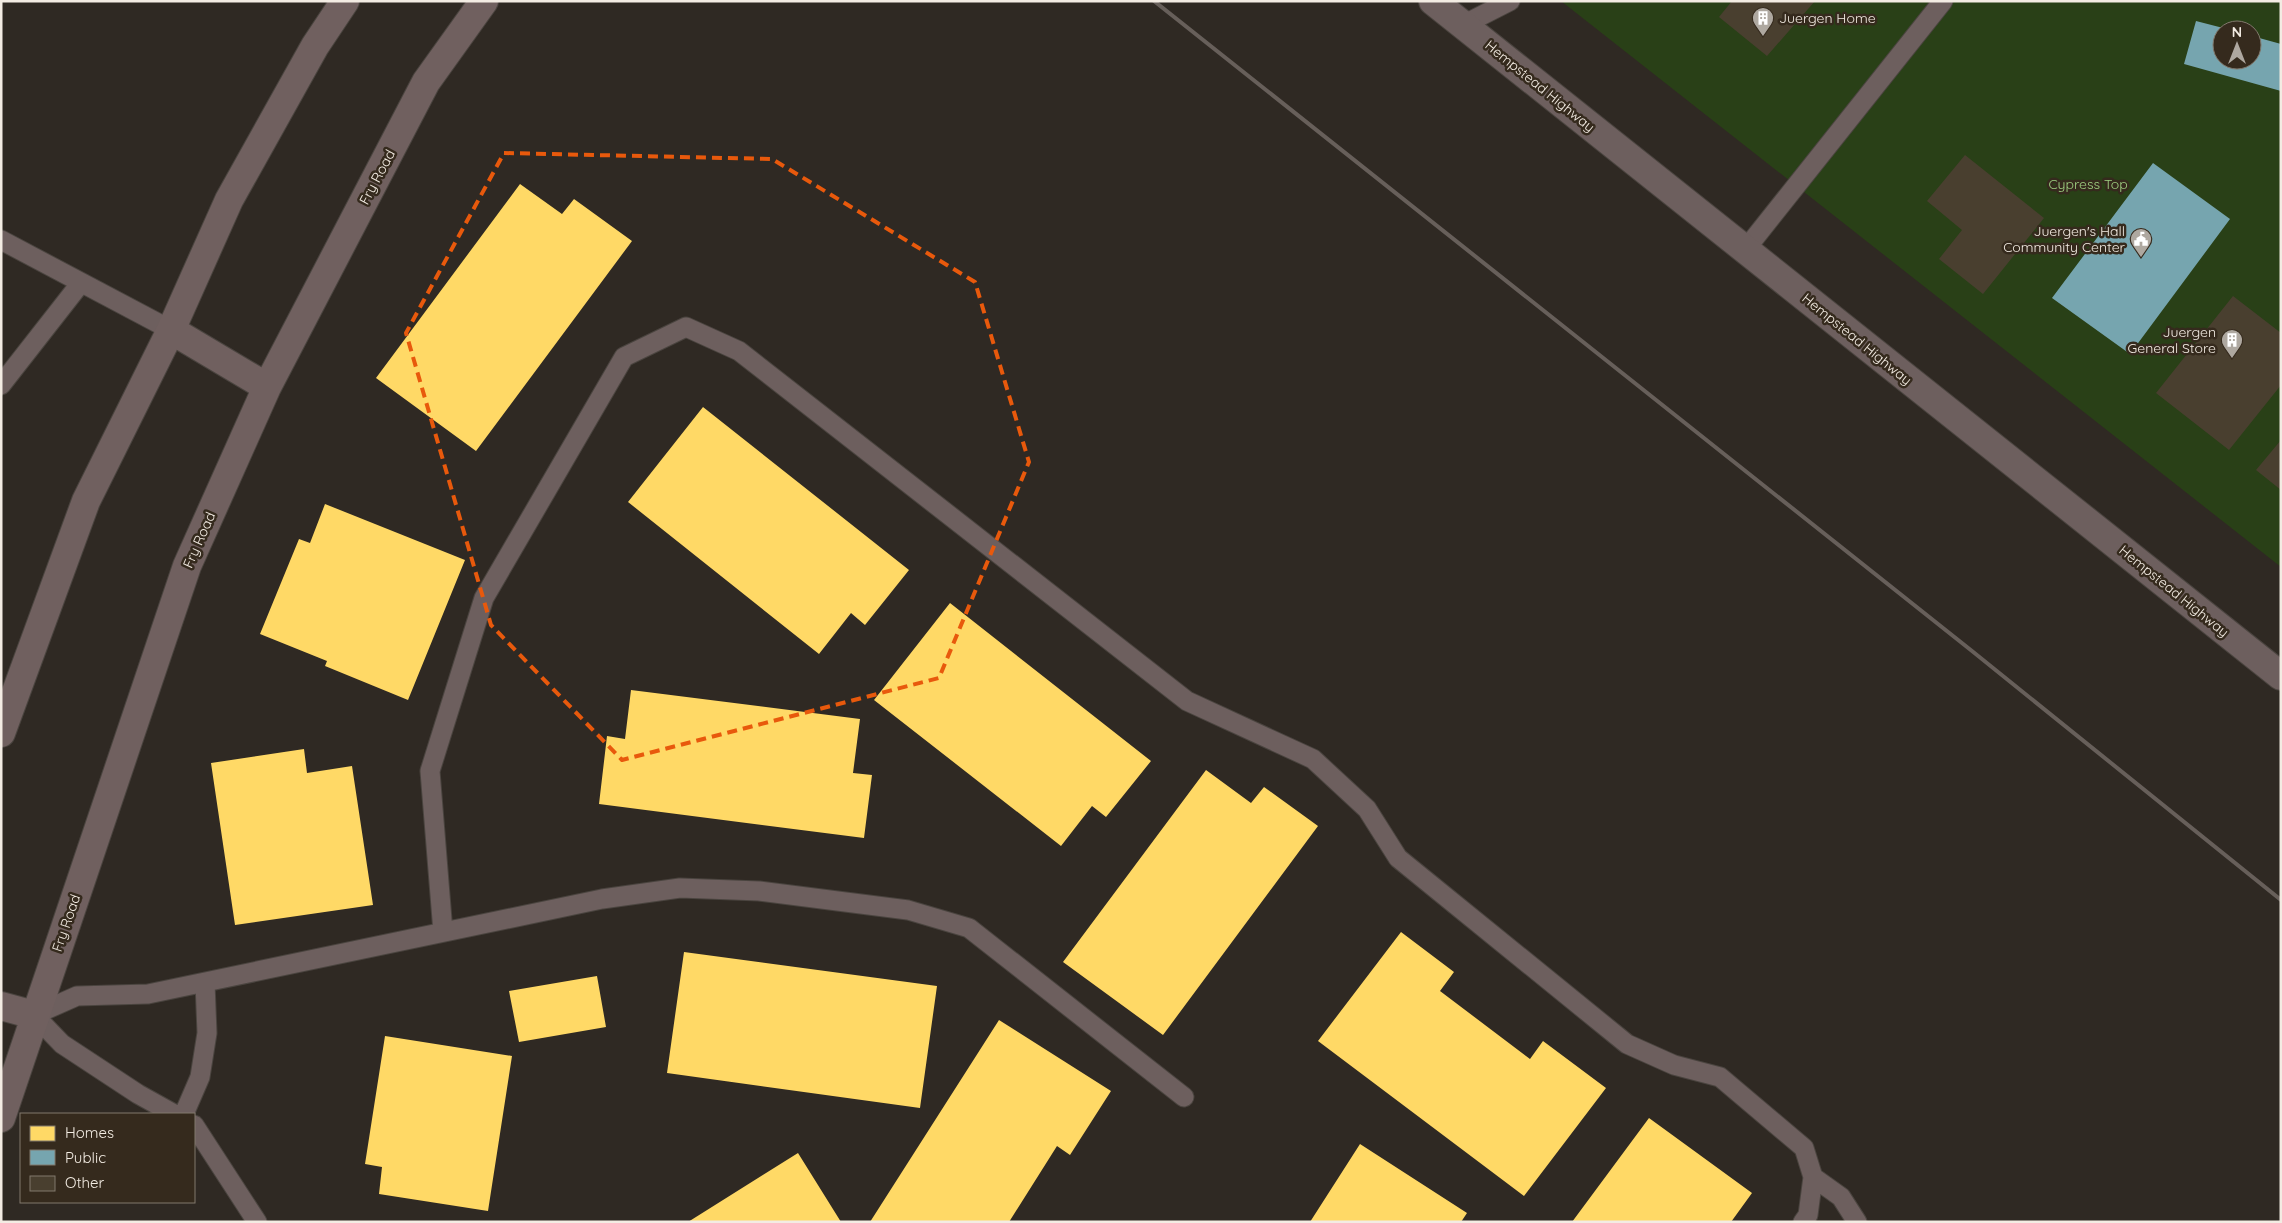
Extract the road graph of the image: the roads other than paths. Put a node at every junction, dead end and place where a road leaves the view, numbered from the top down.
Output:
1 (345, 1) edge
2 (484, 1) edge
3 (1433, 1) edge
4 (1510, 1) edge
5 (1943, 1) edge
6 (1463, 25) junction
7 (1, 240) edge
8 (1745, 250) junction
9 (80, 284) junction
10 (171, 330) junction
11 (1, 385) edge
12 (267, 386) junction
13 (2281, 676) edge
14 (1, 733) edge
15 (443, 932) junction
16 (205, 983) junction
17 (1, 1006) edge
18 (34, 1015) junction
19 (1184, 1097) dead end
20 (172, 1113) edge
21 (184, 1113) edge
22 (1, 1118) edge
23 (195, 1127) edge
24 (1813, 1177) junction
25 (257, 1222) edge
26 (1803, 1222) edge
27 (1856, 1222) edge

1 - 10 main road
2 - 12 main road, Fry Road
3 - 6 street, Hempstead Highway
4 - 6 lane
5 - 8 lane
6 - 8 street, Hempstead Highway
7 - 9 lane
8 - 13 street, Hempstead Highway
9 - 10 lane
9 - 11 lane
10 - 12 main road
10 - 14 main road
12 - 18 main road, Fry Road
15 - 16 lane
15 - 19 lane
15 - 24 lane
16 - 18 lane
16 - 21 lane
17 - 18 main road
18 - 20 lane
18 - 22 main road, Fry Road
23 - 25 lane
24 - 26 lane
24 - 27 lane

